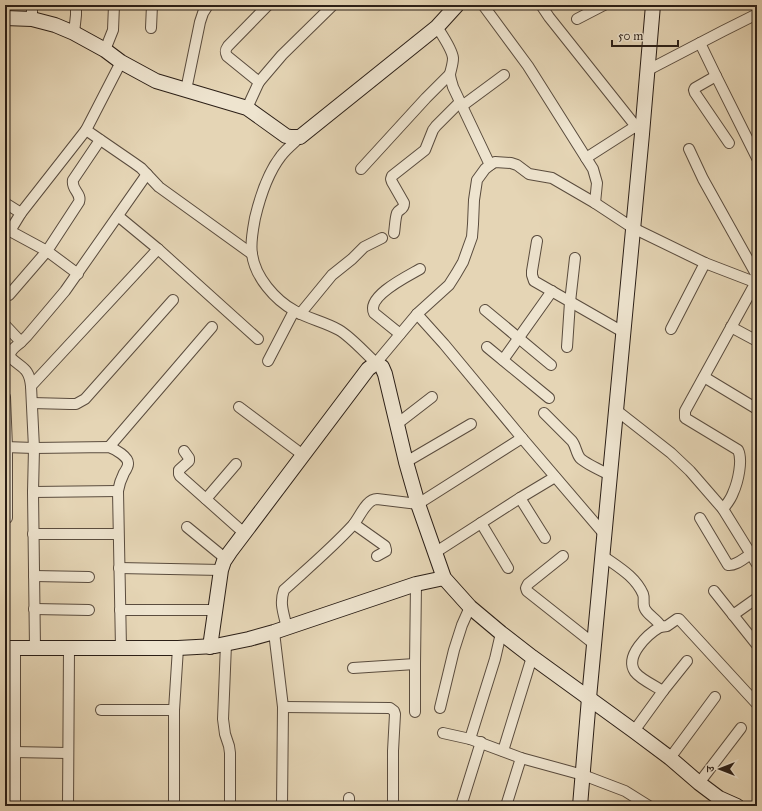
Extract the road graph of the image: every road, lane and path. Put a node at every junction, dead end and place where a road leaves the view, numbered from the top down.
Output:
1 (32, 5) edge
2 (76, 5) edge
3 (114, 5) edge
4 (152, 5) edge
5 (208, 5) edge
6 (268, 5) edge
7 (333, 5) edge
8 (483, 5) edge
9 (541, 5) edge
10 (604, 5) edge
11 (653, 5) edge
12 (454, 6) edge
13 (6, 10) edge
14 (757, 14) edge
15 (32, 19) junction
16 (577, 19) dead end
17 (437, 27) junction
18 (151, 28) dead end
19 (74, 33) junction
20 (700, 43) junction
21 (104, 50) junction
22 (121, 62) junction
23 (648, 70) junction
24 (450, 74) junction
25 (504, 75) dead end
26 (716, 76) junction
27 (259, 82) junction
28 (186, 90) junction
29 (461, 104) junction
30 (247, 108) junction
31 (86, 130) junction
32 (639, 130) junction
33 (300, 137) junction
34 (100, 140) junction
35 (729, 143) dead end
36 (689, 150) dead end
37 (586, 158) junction
38 (757, 158) edge
39 (490, 165) junction
40 (361, 169) dead end
41 (147, 174) junction
42 (5, 203) edge
43 (595, 203) junction
44 (21, 213) junction
45 (118, 216) junction
46 (633, 228) junction
47 (7, 231) edge
48 (394, 233) dead end
49 (382, 238) dead end
50 (537, 241) dead end
51 (158, 249) junction
52 (47, 251) junction
53 (252, 254) junction
54 (575, 258) dead end
55 (705, 263) junction
56 (420, 269) dead end
57 (78, 274) junction
58 (756, 283) edge
59 (552, 291) junction
60 (6, 295) edge
61 (173, 300) dead end
62 (570, 302) junction
63 (485, 310) dead end
64 (297, 312) junction
65 (418, 314) junction
66 (5, 325) edge
67 (212, 327) dead end
68 (731, 327) junction
69 (671, 329) dead end
70 (623, 332) junction
71 (400, 334) junction
72 (518, 338) junction
73 (258, 339) dead end
74 (757, 341) edge
75 (21, 342) junction
76 (487, 347) dead end
77 (567, 347) dead end
78 (503, 360) junction
79 (268, 361) dead end
80 (376, 363) junction
81 (552, 365) dead end
82 (704, 377) junction
83 (31, 386) junction
84 (5, 397) edge
85 (432, 397) dead end
86 (549, 398) dead end
87 (32, 403) junction
88 (239, 407) dead end
89 (757, 409) edge
90 (616, 410) junction
91 (544, 413) dead end
92 (397, 424) junction
93 (471, 424) dead end
94 (522, 438) junction
95 (6, 447) edge
96 (109, 447) junction
97 (34, 448) junction
98 (184, 451) dead end
99 (303, 455) junction
100 (406, 462) junction
101 (236, 464) dead end
102 (610, 475) junction
103 (555, 477) junction
104 (33, 492) junction
105 (118, 492) junction
106 (6, 494) edge
107 (520, 498) junction
108 (206, 499) junction
109 (418, 504) junction
110 (723, 509) junction
111 (7, 518) dead end
112 (700, 518) dead end
113 (481, 523) junction
114 (354, 524) junction
115 (187, 527) dead end
116 (244, 533) junction
117 (33, 534) junction
118 (118, 534) junction
119 (605, 535) junction
120 (545, 538) dead end
121 (436, 552) junction
122 (751, 554) junction
123 (377, 556) dead end
124 (563, 556) dead end
125 (603, 556) junction
126 (757, 564) edge
127 (224, 565) junction
128 (120, 568) junction
129 (508, 568) dead end
130 (34, 576) junction
131 (89, 577) dead end
132 (444, 578) junction
133 (416, 584) junction
134 (714, 591) dead end
135 (757, 598) edge
136 (470, 607) junction
137 (34, 609) junction
138 (89, 610) dead end
139 (120, 610) junction
140 (215, 610) junction
141 (733, 615) junction
142 (660, 627) junction
143 (280, 630) junction
144 (501, 633) junction
145 (226, 644) junction
146 (594, 644) junction
147 (757, 645) edge
148 (210, 647) junction
149 (10, 648) edge
150 (35, 648) junction
151 (69, 648) junction
152 (121, 648) junction
153 (178, 648) junction
154 (532, 657) junction
155 (687, 661) dead end
156 (415, 664) junction
157 (353, 668) dead end
158 (663, 691) junction
159 (715, 697) dead end
160 (589, 698) junction
161 (757, 704) edge
162 (283, 707) junction
163 (440, 708) dead end
164 (101, 710) dead end
165 (174, 710) junction
166 (415, 712) dead end
167 (741, 728) dead end
168 (634, 731) junction
169 (443, 733) dead end
170 (470, 739) junction
171 (481, 742) junction
172 (503, 751) junction
173 (14, 752) junction
174 (68, 753) junction
175 (521, 758) junction
176 (670, 758) junction
177 (583, 775) junction
178 (700, 783) junction
179 (718, 802) edge
180 (15, 806) edge
181 (68, 806) edge
182 (174, 806) edge
183 (230, 806) edge
184 (282, 806) edge
185 (393, 806) edge
186 (461, 806) edge
187 (506, 806) edge
188 (580, 806) edge
189 (649, 806) edge
190 (737, 806) edge

1 - 15 street
2 - 19 street
3 - 21 street
4 - 18 street
5 - 28 street
6 - 27 street
7 - 27 street
8 - 37 street
9 - 32 street
10 - 16 street
11 - 23 street
12 - 17 street
13 - 15 street
14 - 20 street
15 - 19 street
17 - 24 street
17 - 33 street
19 - 21 street
20 - 23 street
20 - 26 street
21 - 22 street
22 - 28 street
22 - 31 street
23 - 32 street
24 - 29 street
24 - 40 street
25 - 29 street
26 - 35 street
26 - 38 street
27 - 30 street
28 - 30 street
29 - 39 street
29 - 48 street
30 - 33 street
31 - 34 street
31 - 44 street
32 - 37 street
32 - 46 street
33 - 53 street
34 - 41 street
34 - 52 street
36 - 58 street
37 - 43 street
39 - 43 street
39 - 65 street
41 - 45 street
41 - 53 street
42 - 44 street
43 - 46 street
44 - 47 street
45 - 51 street
45 - 57 street
46 - 55 street
46 - 70 street
47 - 52 street
49 - 64 street
50 - 59 street
51 - 73 street
51 - 83 street
52 - 57 street
52 - 60 street
53 - 64 street
54 - 62 street
55 - 58 street
55 - 69 street
56 - 71 street
57 - 75 street
58 - 68 street
59 - 62 street
59 - 72 street
61 - 87 street
62 - 70 street
62 - 77 street
63 - 72 street
64 - 79 street
64 - 80 street
65 - 71 street
65 - 94 street
66 - 75 street
67 - 96 street
68 - 74 street
68 - 82 street
70 - 90 street
71 - 80 street
72 - 78 street
72 - 81 street
75 - 83 street
76 - 78 street
78 - 86 street
80 - 92 street
80 - 99 street
82 - 89 street
82 - 110 street
83 - 87 street
84 - 95 street
85 - 92 street
87 - 97 street
88 - 99 street
90 - 102 street
90 - 110 street
91 - 102 street
92 - 100 street
93 - 100 street
94 - 103 street
94 - 109 street
95 - 97 street
95 - 106 street
96 - 97 street
96 - 105 street
97 - 104 street
98 - 108 street
99 - 116 street
100 - 109 street
101 - 108 street
102 - 119 street
103 - 107 street
103 - 119 street
104 - 105 street
104 - 117 street
105 - 118 street
106 - 111 street
107 - 113 street
107 - 120 street
108 - 116 street
109 - 114 street
109 - 121 street
110 - 122 street
112 - 122 street
113 - 121 street
113 - 129 street
114 - 123 street
114 - 143 street
115 - 127 street
116 - 127 street
117 - 118 street
117 - 130 street
118 - 128 street
119 - 125 street
121 - 132 street
122 - 126 street
124 - 146 street
125 - 142 street
125 - 146 street
127 - 128 street
127 - 140 street
128 - 139 street
130 - 131 street
130 - 137 street
132 - 133 street
132 - 136 street
133 - 143 street
133 - 156 street
134 - 141 street
135 - 141 street
136 - 144 street
136 - 163 street
137 - 138 street
137 - 150 street
139 - 140 street
139 - 152 street
140 - 148 street
141 - 147 street
142 - 158 street
142 - 161 street
143 - 145 street
143 - 162 street
144 - 154 street
144 - 170 street
145 - 148 street
145 - 183 street
146 - 160 street
148 - 153 street
149 - 150 street
149 - 173 street
150 - 151 street
151 - 152 street
151 - 174 street
152 - 153 street
153 - 165 street
154 - 160 street
154 - 172 street
155 - 158 street
156 - 157 street
156 - 166 street
158 - 168 street
159 - 176 street
160 - 168 street
160 - 177 street
162 - 184 street
162 - 185 street
164 - 165 street
165 - 182 street
167 - 178 street
168 - 176 street
169 - 170 street
170 - 171 street
171 - 172 street
171 - 186 street
172 - 175 street
173 - 174 street
173 - 180 street
174 - 181 street
175 - 177 street
175 - 187 street
176 - 178 street
177 - 188 street
177 - 189 street
178 - 179 street
179 - 190 street

